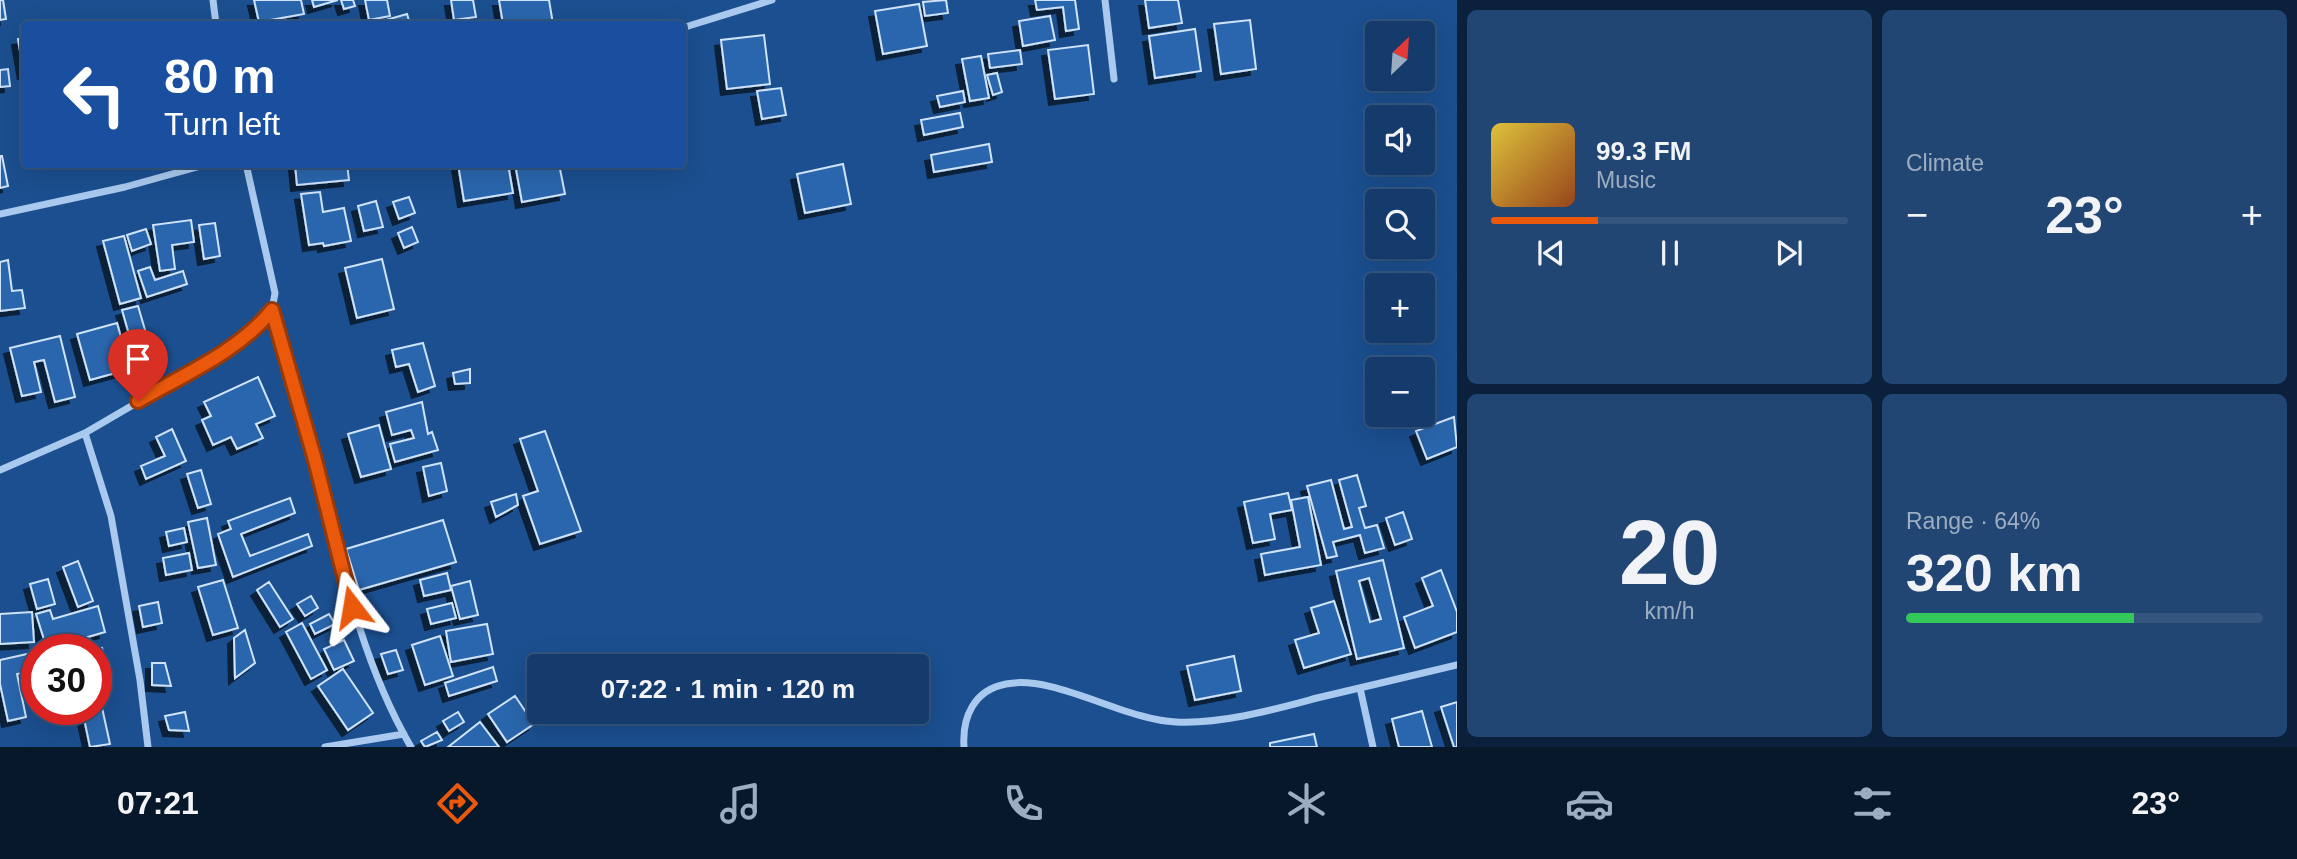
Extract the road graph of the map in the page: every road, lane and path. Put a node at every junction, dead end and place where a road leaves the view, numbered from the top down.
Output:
1 (213, 0) edge
2 (772, 0) edge
3 (1105, 0) edge
4 (216, 21) edge
5 (686, 27) edge
6 (1114, 79) dead end
7 (194, 168) edge
8 (247, 168) edge
9 (0, 214) edge
10 (272, 310) junction
11 (85, 433) junction
12 (0, 470) edge
13 (1457, 665) edge
14 (1360, 688) junction
15 (404, 734) junction
16 (148, 747) edge
17 (325, 747) edge
18 (411, 747) edge
19 (964, 747) edge
20 (1373, 747) edge

1 - 4 street
2 - 5 street
3 - 6 street
7 - 9 street
8 - 10 street
10 - 11 street
10 - 15 street
11 - 12 street
11 - 16 street
13 - 14 street
14 - 19 street
14 - 20 street
15 - 17 street
15 - 18 street

